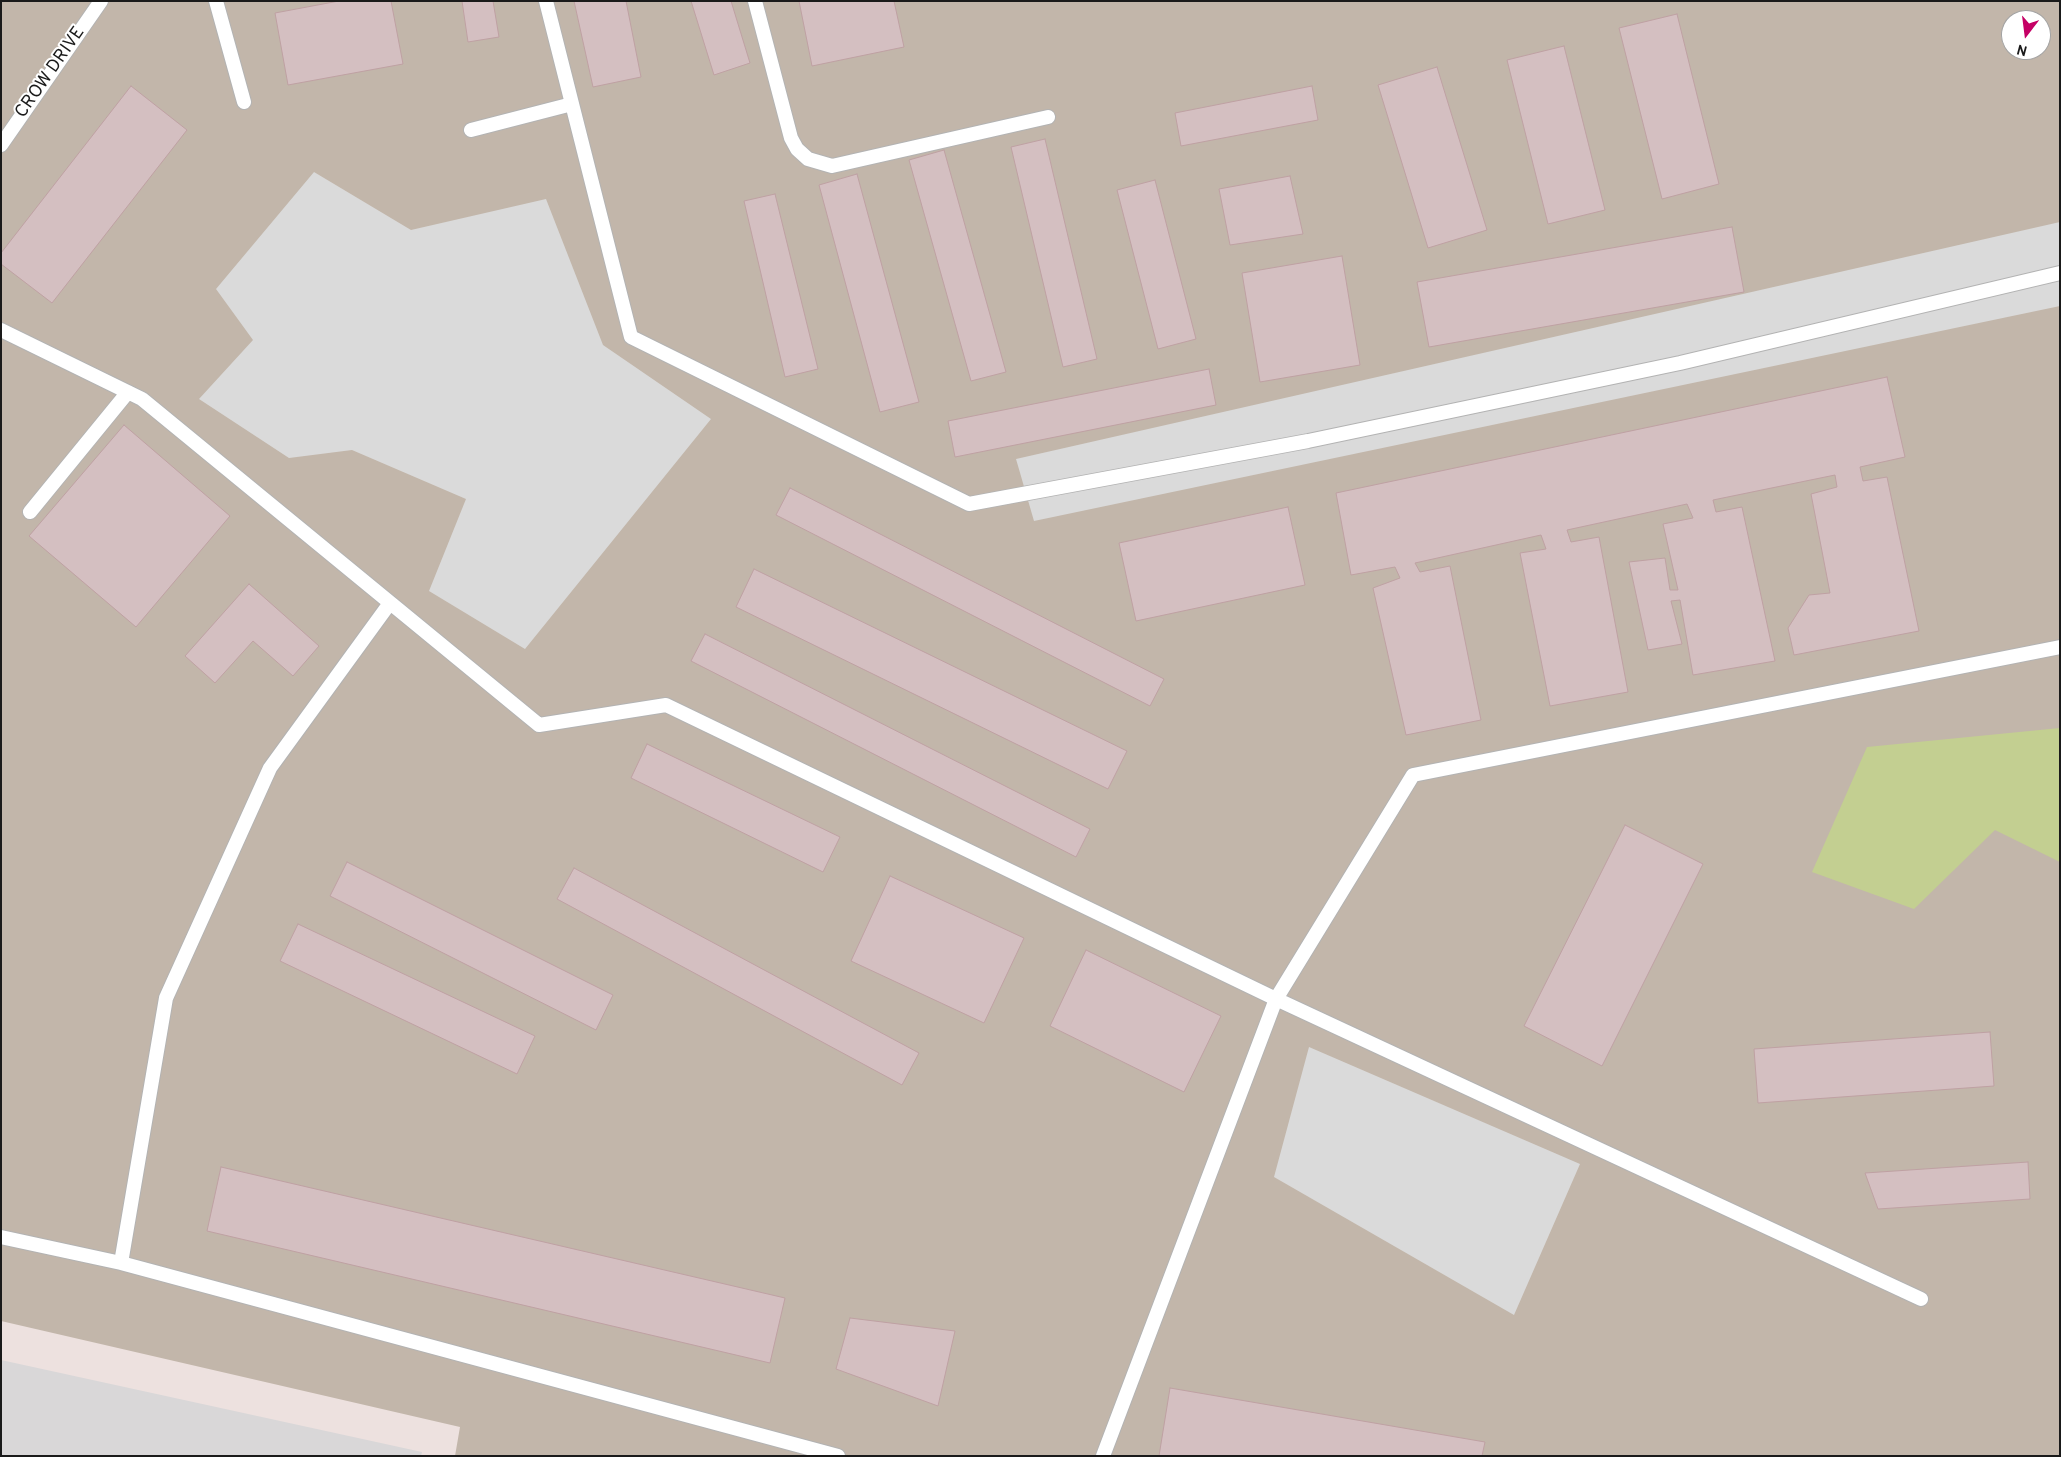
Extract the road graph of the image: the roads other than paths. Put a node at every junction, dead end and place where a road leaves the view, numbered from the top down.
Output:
1 (101, 1) edge
2 (216, 1) edge
3 (546, 1) edge
4 (755, 1) edge
5 (244, 102) dead end
6 (572, 104) junction
7 (1048, 117) dead end
8 (471, 130) dead end
9 (1, 144) edge
10 (2060, 272) edge
11 (1, 330) edge
12 (128, 392) junction
13 (30, 512) dead end
14 (390, 603) junction
15 (2060, 648) edge
16 (1276, 999) junction
17 (1, 1236) edge
18 (121, 1263) junction
19 (1921, 1299) dead end
20 (838, 1456) edge
21 (1103, 1456) edge

1 - 9 lane, CROW DRIVE
2 - 5 lane
3 - 6 lane
4 - 7 lane
6 - 8 lane
6 - 10 lane
11 - 12 lane
12 - 13 lane
12 - 14 lane
14 - 16 lane
14 - 18 lane
15 - 16 lane
16 - 19 lane
16 - 21 lane
17 - 18 lane
18 - 20 lane

